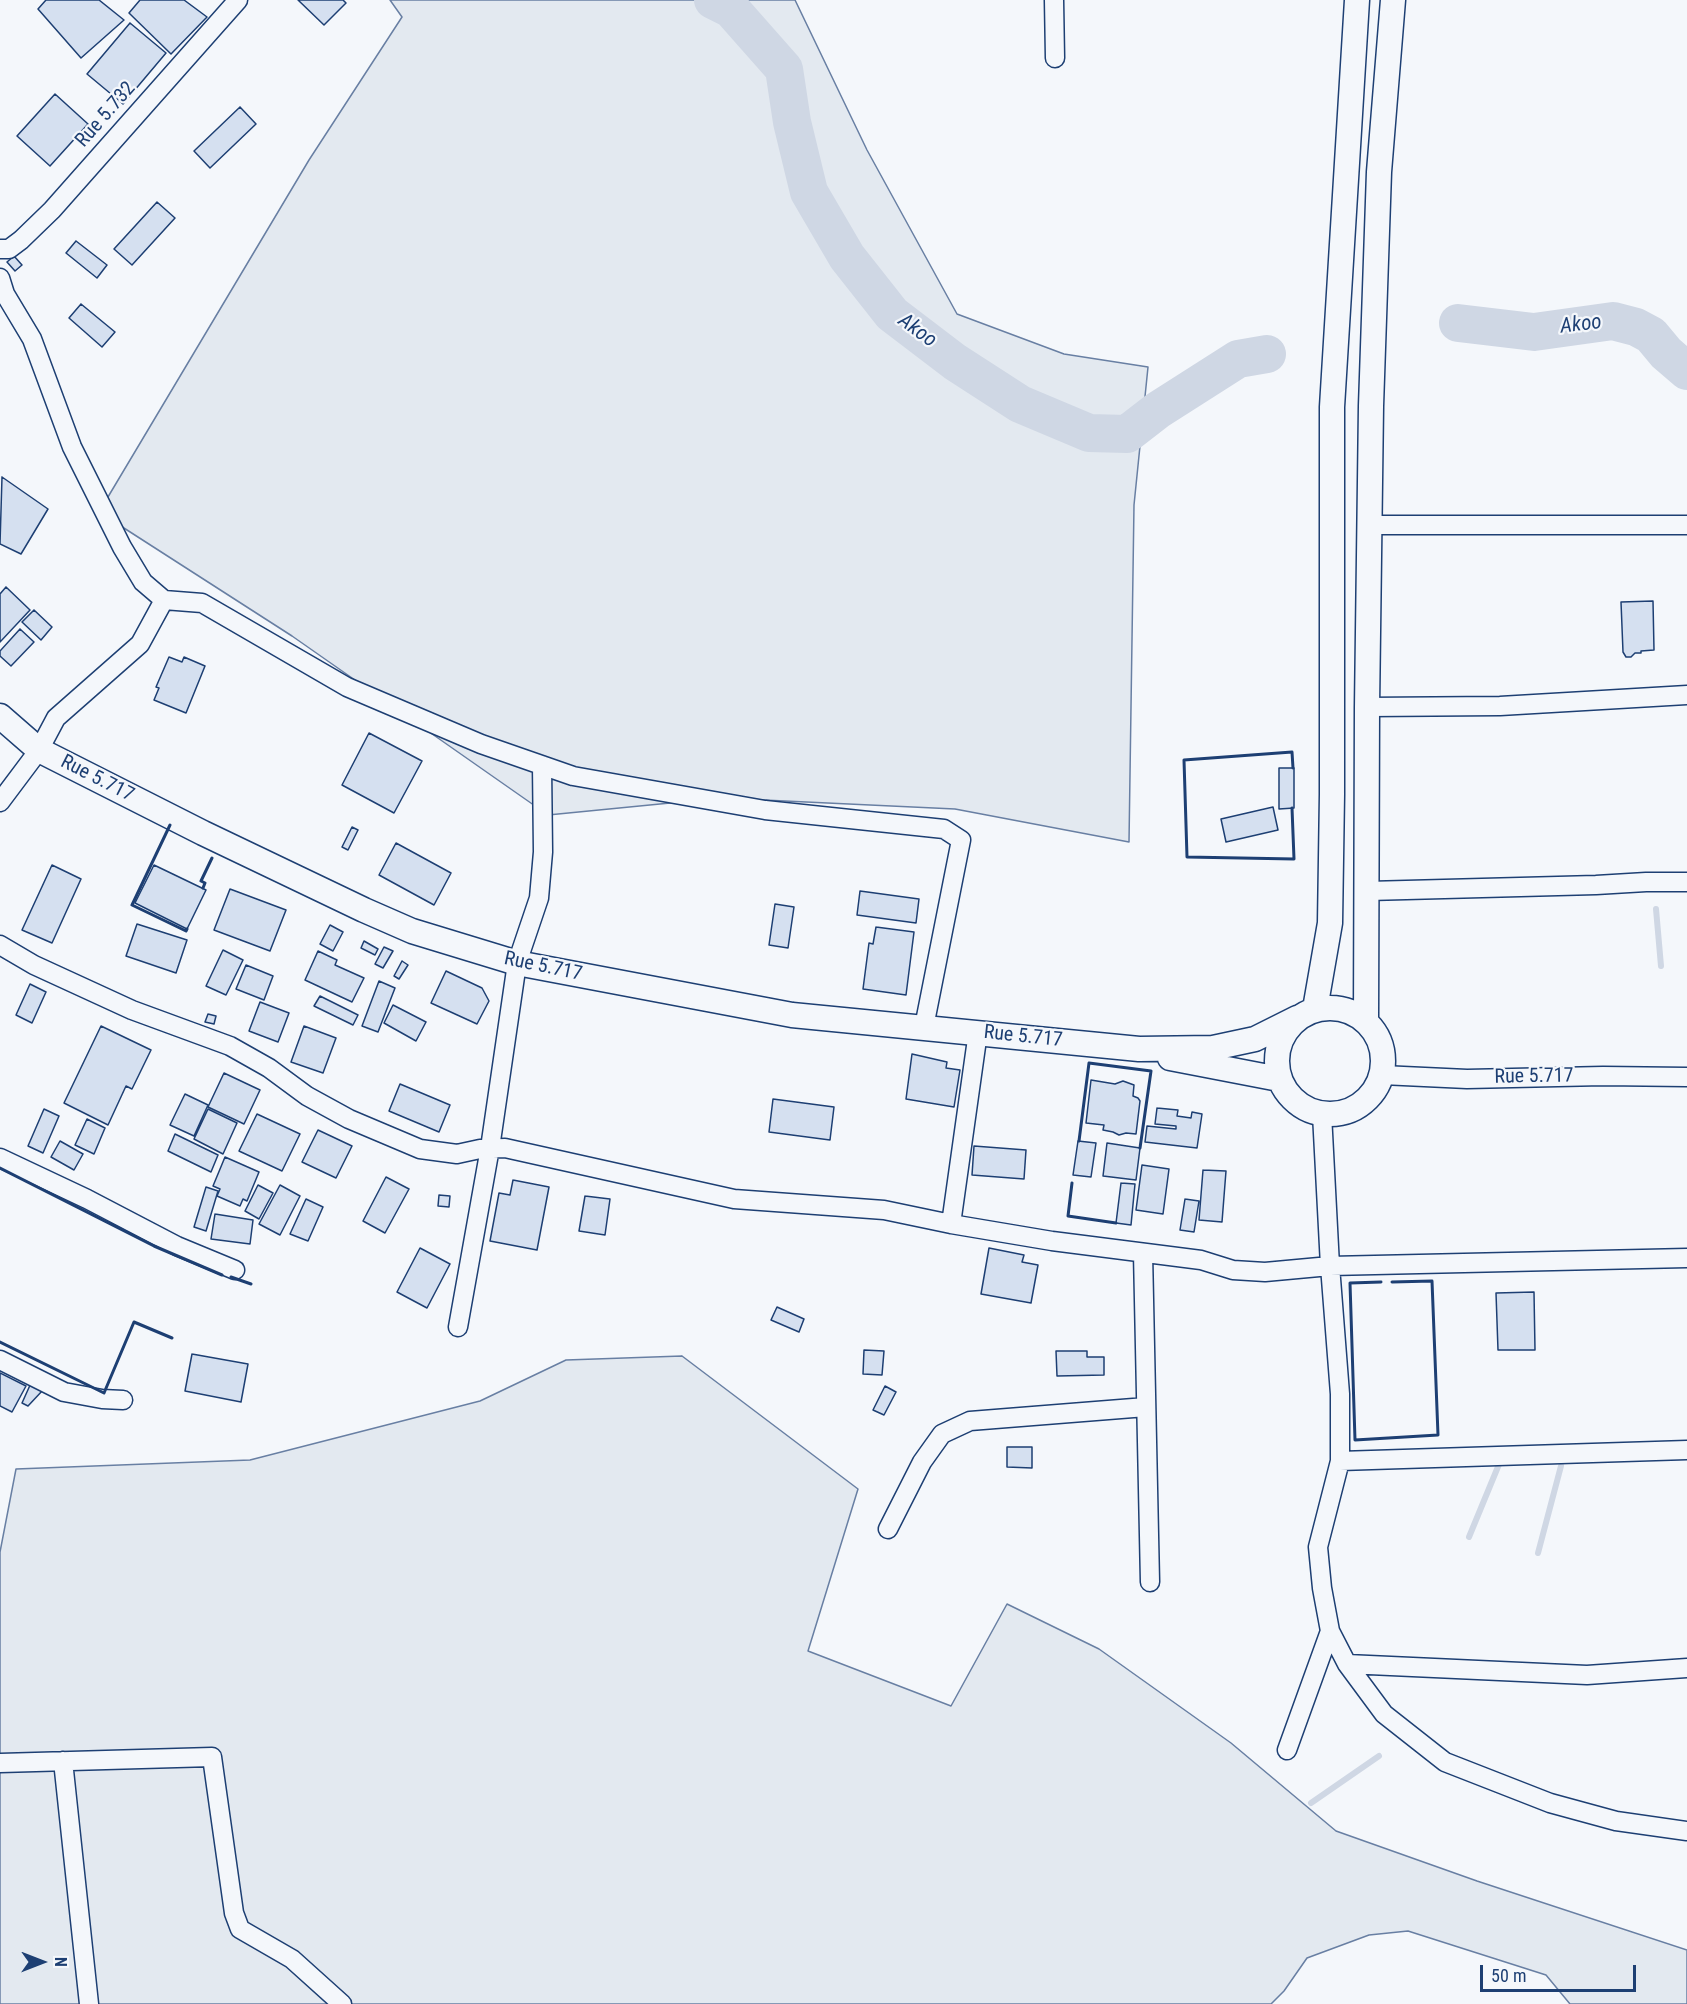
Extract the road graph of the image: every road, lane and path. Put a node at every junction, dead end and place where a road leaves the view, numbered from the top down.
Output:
1 (238, 0) edge
2 (1054, 0) edge
3 (1357, 0) edge
4 (1393, 0) edge
5 (1055, 58) dead end
6 (0, 249) edge
7 (0, 278) edge
8 (1371, 525) junction
9 (1687, 525) edge
10 (164, 600) junction
11 (1687, 695) edge
12 (1367, 707) junction
13 (0, 716) edge
14 (39, 750) junction
15 (542, 765) junction
16 (0, 802) edge
17 (1687, 882) edge
18 (1368, 891) junction
19 (0, 945) edge
20 (517, 963) junction
21 (1306, 1014) junction
22 (1366, 1022) junction
23 (924, 1027) junction
24 (978, 1032) junction
25 (1138, 1049) junction
26 (1382, 1074) junction
27 (1687, 1077) edge
28 (1279, 1079) junction
29 (1322, 1114) junction
30 (490, 1149) junction
31 (0, 1158) edge
32 (951, 1224) junction
33 (1143, 1253) junction
34 (1687, 1258) edge
35 (1330, 1266) junction
36 (235, 1270) dead end
37 (458, 1327) dead end
38 (0, 1360) edge
39 (123, 1400) dead end
40 (1146, 1407) junction
41 (1687, 1450) edge
42 (1340, 1461) junction
43 (888, 1530) dead end
44 (1150, 1582) dead end
45 (1330, 1631) junction
46 (1347, 1664) junction
47 (1687, 1668) edge
48 (1287, 1750) dead end
49 (63, 1761) junction
50 (0, 1764) edge
51 (1687, 1831) edge
52 (89, 2004) edge
53 (342, 2004) edge

1 - 6 street, Rue 5.732
2 - 5 street
3 - 21 street
4 - 8 street
7 - 10 street
8 - 9 street
8 - 12 street
10 - 14 street
10 - 15 street
11 - 12 street
12 - 18 street
13 - 14 street, Rue 5.717
14 - 16 street
14 - 20 street, Rue 5.717
15 - 20 street
15 - 23 street
17 - 18 street
18 - 22 street
19 - 30 street
20 - 23 street, Rue 5.717
20 - 30 street
21 - 22 street
21 - 25 street, Rue 5.717
21 - 28 street
22 - 26 street
23 - 24 street, Rue 5.717
24 - 25 street, Rue 5.717
24 - 32 street
25 - 28 street, Rue 5.717
26 - 27 street, Rue 5.717
26 - 29 street
28 - 29 street
29 - 35 street
30 - 32 street
30 - 37 street
31 - 36 street
32 - 33 street
33 - 35 street
33 - 40 street
34 - 35 street
35 - 42 street
38 - 39 street
40 - 43 street
40 - 44 street
41 - 42 street
42 - 45 street
45 - 46 street
45 - 48 street
46 - 47 street
46 - 51 street
49 - 50 street
49 - 52 street
49 - 53 street

